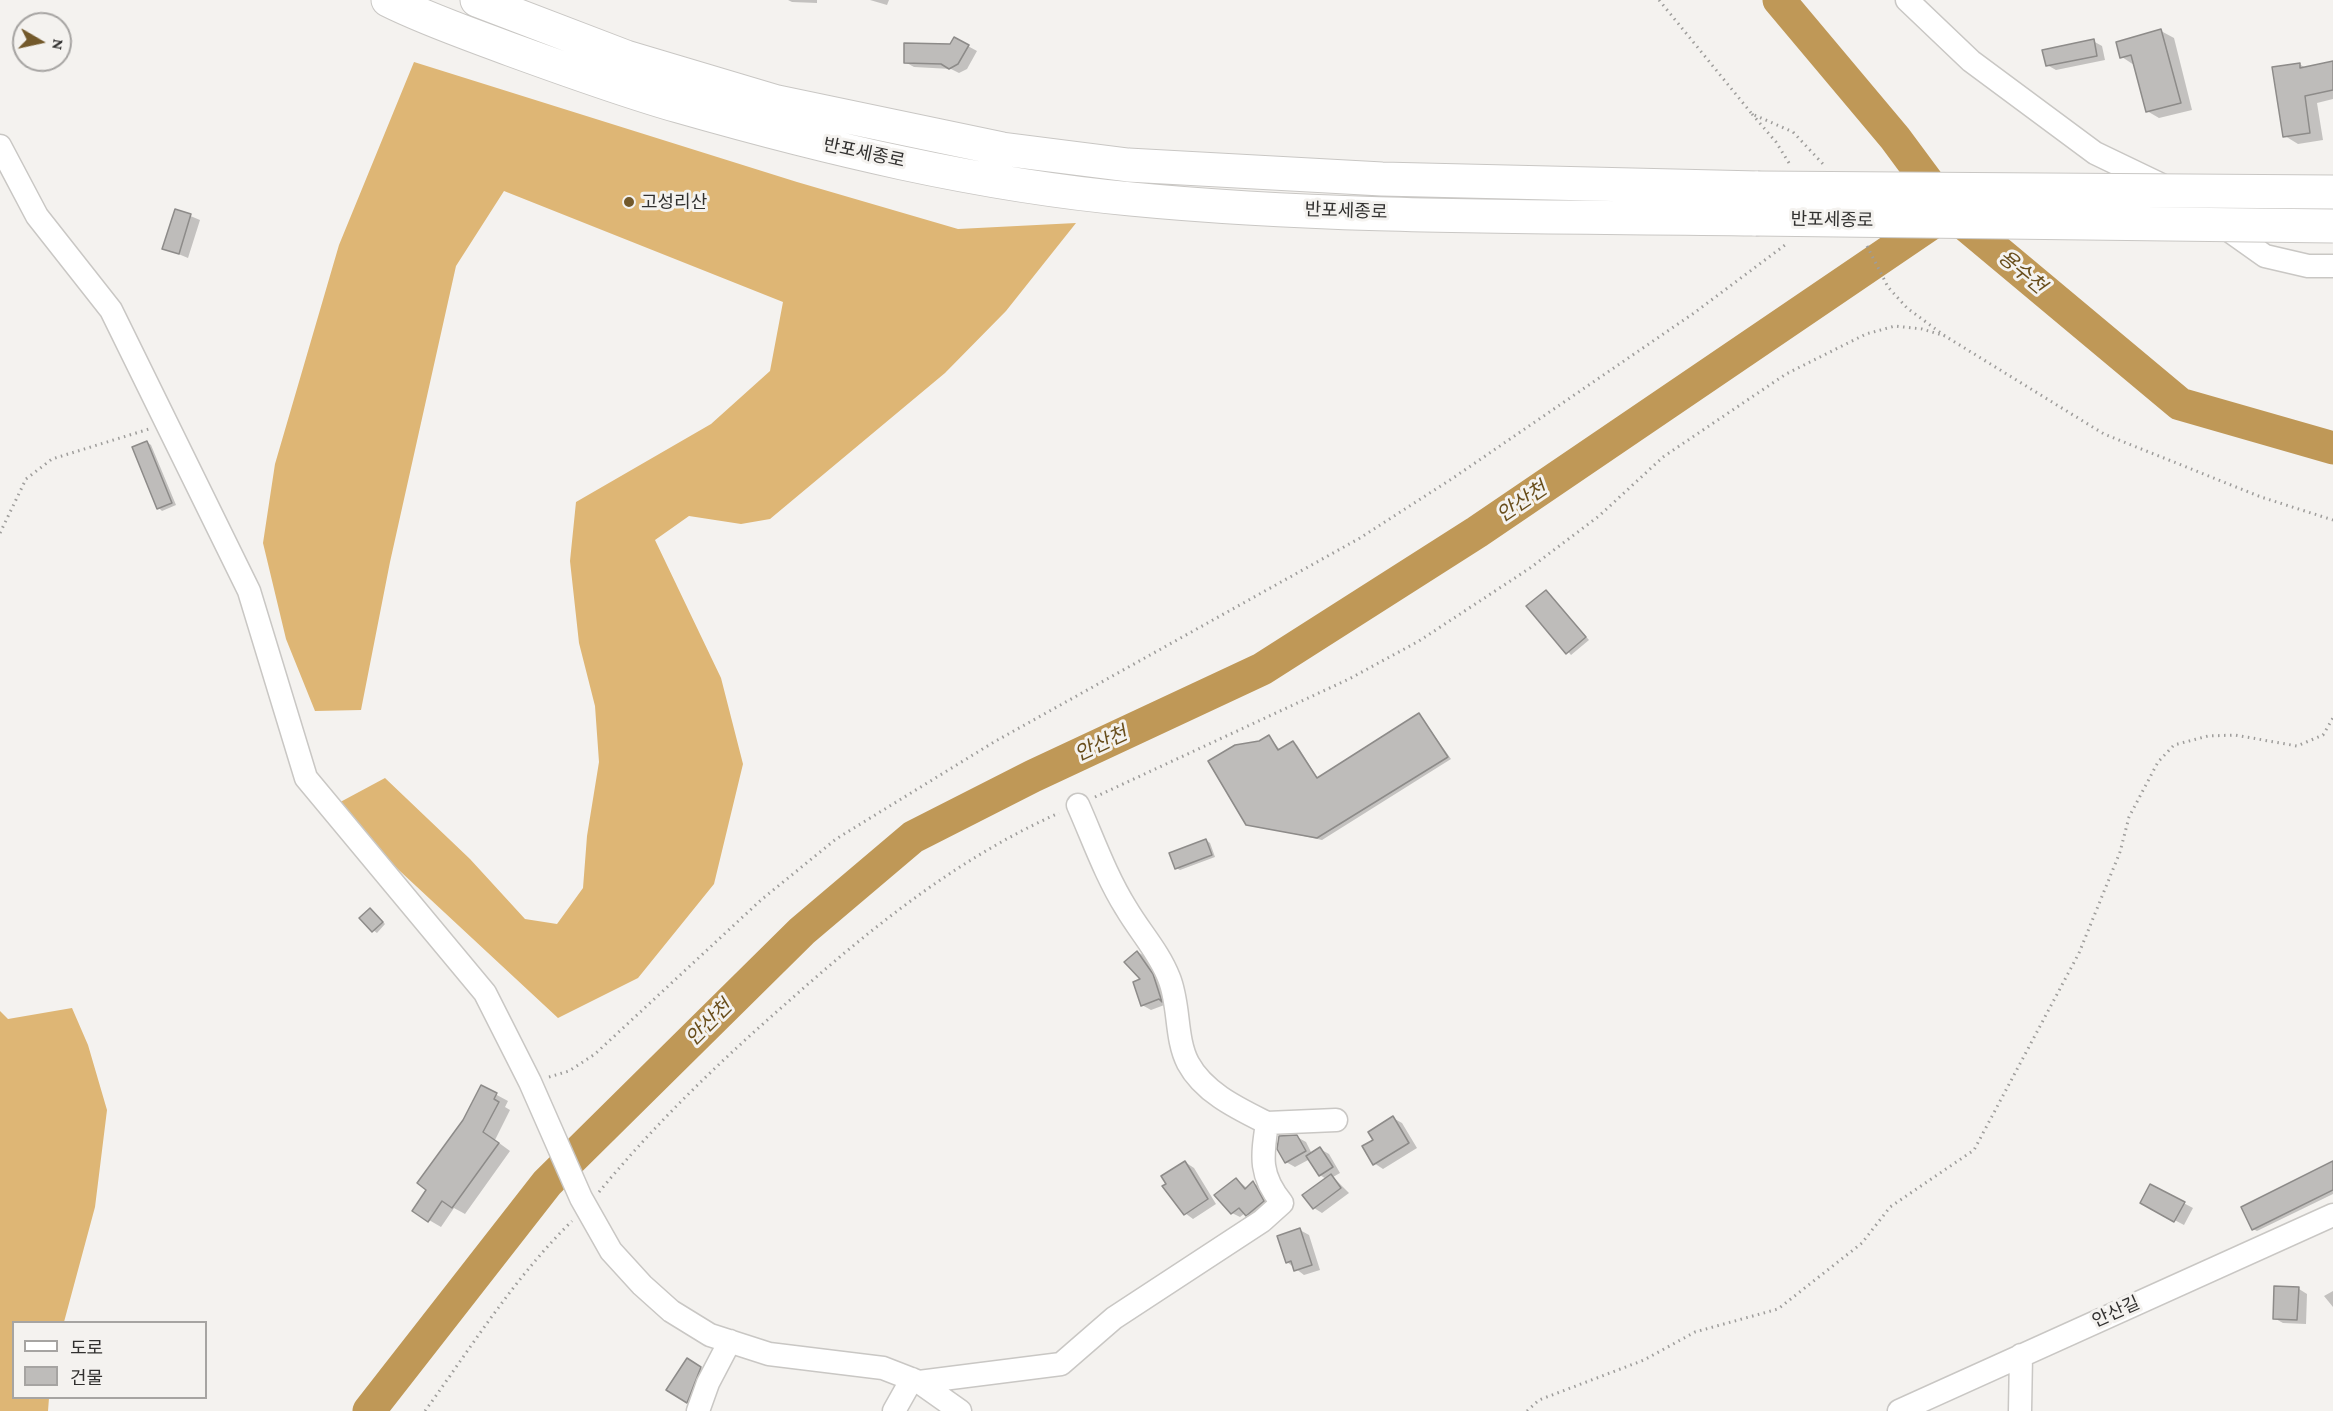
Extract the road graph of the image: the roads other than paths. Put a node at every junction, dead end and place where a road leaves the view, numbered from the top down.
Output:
1 (388, 0) edge
2 (477, 0) edge
3 (1907, 0) edge
4 (0, 146) edge
5 (2333, 192) edge
6 (1757, 204) junction
7 (2333, 226) edge
8 (2333, 266) edge
9 (1078, 805) road end
10 (1336, 1120) dead end
11 (1267, 1123) junction
12 (2333, 1215) edge
13 (730, 1341) junction
14 (2021, 1355) junction
15 (915, 1381) junction
16 (698, 1411) edge
17 (894, 1411) edge
18 (960, 1411) edge
19 (1899, 1411) edge
20 (2020, 1411) edge

1 - 6 highway, 반포세종로
2 - 6 highway, 반포세종로
3 - 8 street
4 - 13 street
5 - 6 highway, 반포세종로, bridge
6 - 7 highway, 반포세종로, bridge
9 - 11 street
10 - 11 street
11 - 15 street
12 - 14 street, 안산길
13 - 15 street
13 - 16 street
14 - 19 street, 안산길
14 - 20 street
15 - 17 street
15 - 18 street

